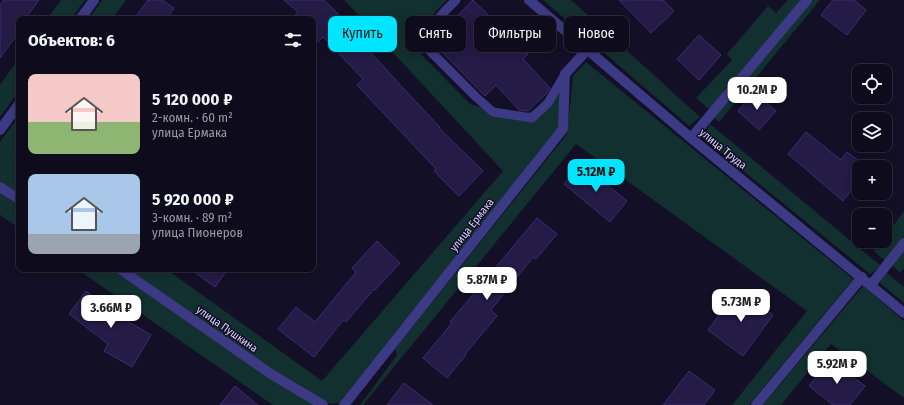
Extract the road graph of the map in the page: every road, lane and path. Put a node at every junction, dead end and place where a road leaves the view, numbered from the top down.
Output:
1 (94, 0) edge
2 (456, 0) edge
3 (529, 0) edge
4 (807, 0) edge
5 (82, 16) edge
6 (564, 30) edge
7 (585, 52) edge
8 (589, 52) edge
9 (565, 74) junction
10 (16, 108) edge
11 (0, 130) edge
12 (690, 138) junction
13 (0, 187) edge
14 (16, 197) edge
15 (904, 243) edge
16 (124, 272) edge
17 (862, 277) junction
18 (871, 285) junction
19 (904, 313) edge
20 (323, 405) edge
21 (344, 405) edge
22 (756, 405) edge

1 - 5 street
2 - 9 lane
3 - 6 street, улица Труда
4 - 12 street
7 - 9 street
8 - 12 street, улица Труда
9 - 21 street, улица Ермака
10 - 11 street
12 - 17 street, улица Труда
13 - 14 street
15 - 18 street
16 - 20 street, улица Пушкина
17 - 18 street, улица Труда
17 - 22 street
18 - 19 street, улица Труда

